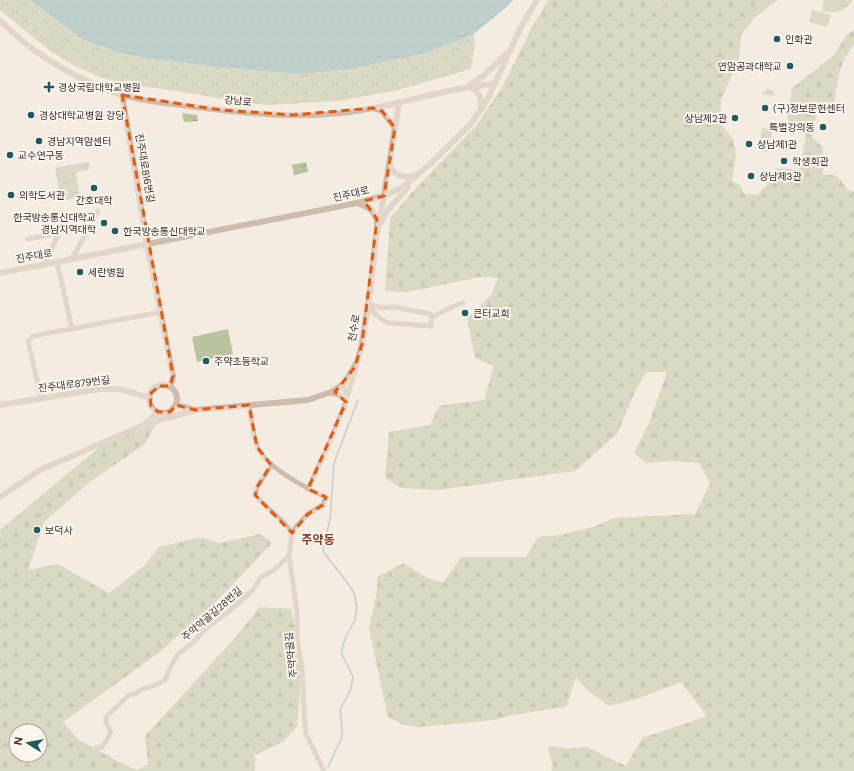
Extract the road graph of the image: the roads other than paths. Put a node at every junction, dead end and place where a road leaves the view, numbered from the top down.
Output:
1 (538, 0) edge
2 (668, 0) edge
3 (658, 6) dead end
4 (0, 21) edge
5 (510, 51) junction
6 (494, 84) junction
7 (469, 86) junction
8 (122, 95) junction
9 (399, 102) junction
10 (373, 108) junction
11 (482, 108) junction
12 (395, 128) junction
13 (390, 162) junction
14 (421, 172) junction
15 (384, 196) junction
16 (357, 203) junction
17 (98, 211) dead end
18 (376, 238) junction
19 (28, 239) dead end
20 (147, 244) junction
21 (72, 259) junction
22 (57, 262) junction
23 (44, 264) junction
24 (0, 272) edge
25 (463, 303) dead end
26 (368, 304) junction
27 (161, 312) junction
28 (432, 317) junction
29 (72, 329) junction
30 (362, 344) junction
31 (342, 385) junction
32 (170, 387) junction
33 (329, 393) junction
34 (41, 398) junction
35 (150, 398) junction
36 (346, 402) junction
37 (0, 405) edge
38 (176, 405) junction
39 (249, 405) junction
40 (195, 410) junction
41 (158, 412) junction
42 (144, 425) junction
43 (271, 465) junction
44 (308, 489) junction
45 (0, 497) edge
46 (292, 532) junction
47 (289, 556) junction
48 (96, 747) dead end
49 (324, 771) edge

1 - 5 street, 진주대로
2 - 3 street
4 - 8 street, 강남로
5 - 6 street, 진주대로
5 - 7 street
6 - 7 street, 강남로
6 - 11 street, 진주대로
7 - 9 street, 강남로
7 - 11 street
8 - 10 street, 강남로
8 - 20 street, 진주대로816번길
9 - 10 street, 강남로
9 - 12 street, 천수로
10 - 12 street
11 - 14 street, 진주대로
12 - 13 street, 천수로
13 - 14 street
13 - 15 street, 천수로
14 - 15 street, 진주대로
14 - 18 street
15 - 16 street, 진주대로
15 - 18 street, 천수로
16 - 18 street
16 - 20 street, 진주대로
17 - 21 street
18 - 26 street, 천수로
19 - 23 street
20 - 21 street, 진주대로
20 - 27 street, 진주대로816번길
21 - 22 street, 진주대로
22 - 23 street, 진주대로
22 - 29 street
23 - 24 street, 진주대로
25 - 28 street
26 - 28 street
26 - 28 street
26 - 30 street, 천수로
27 - 29 street
27 - 32 street, 진주대로816번길
29 - 34 street
30 - 31 street, 천수로
30 - 36 street
31 - 33 street, 천수로
31 - 36 street
32 - 35 street
32 - 38 street
33 - 36 street
33 - 39 street, 천수로
34 - 35 street, 진주대로879번길
34 - 37 street, 진주대로879번길
35 - 41 street
36 - 44 street
38 - 40 street, 천수로
38 - 41 street
39 - 40 street, 천수로
39 - 43 street
40 - 42 street
41 - 42 street
42 - 45 street
43 - 44 street
43 - 46 street
44 - 46 street
46 - 47 street, 주약약골길
47 - 48 street, 주약약골길28번길
47 - 49 street, 주약약골길

